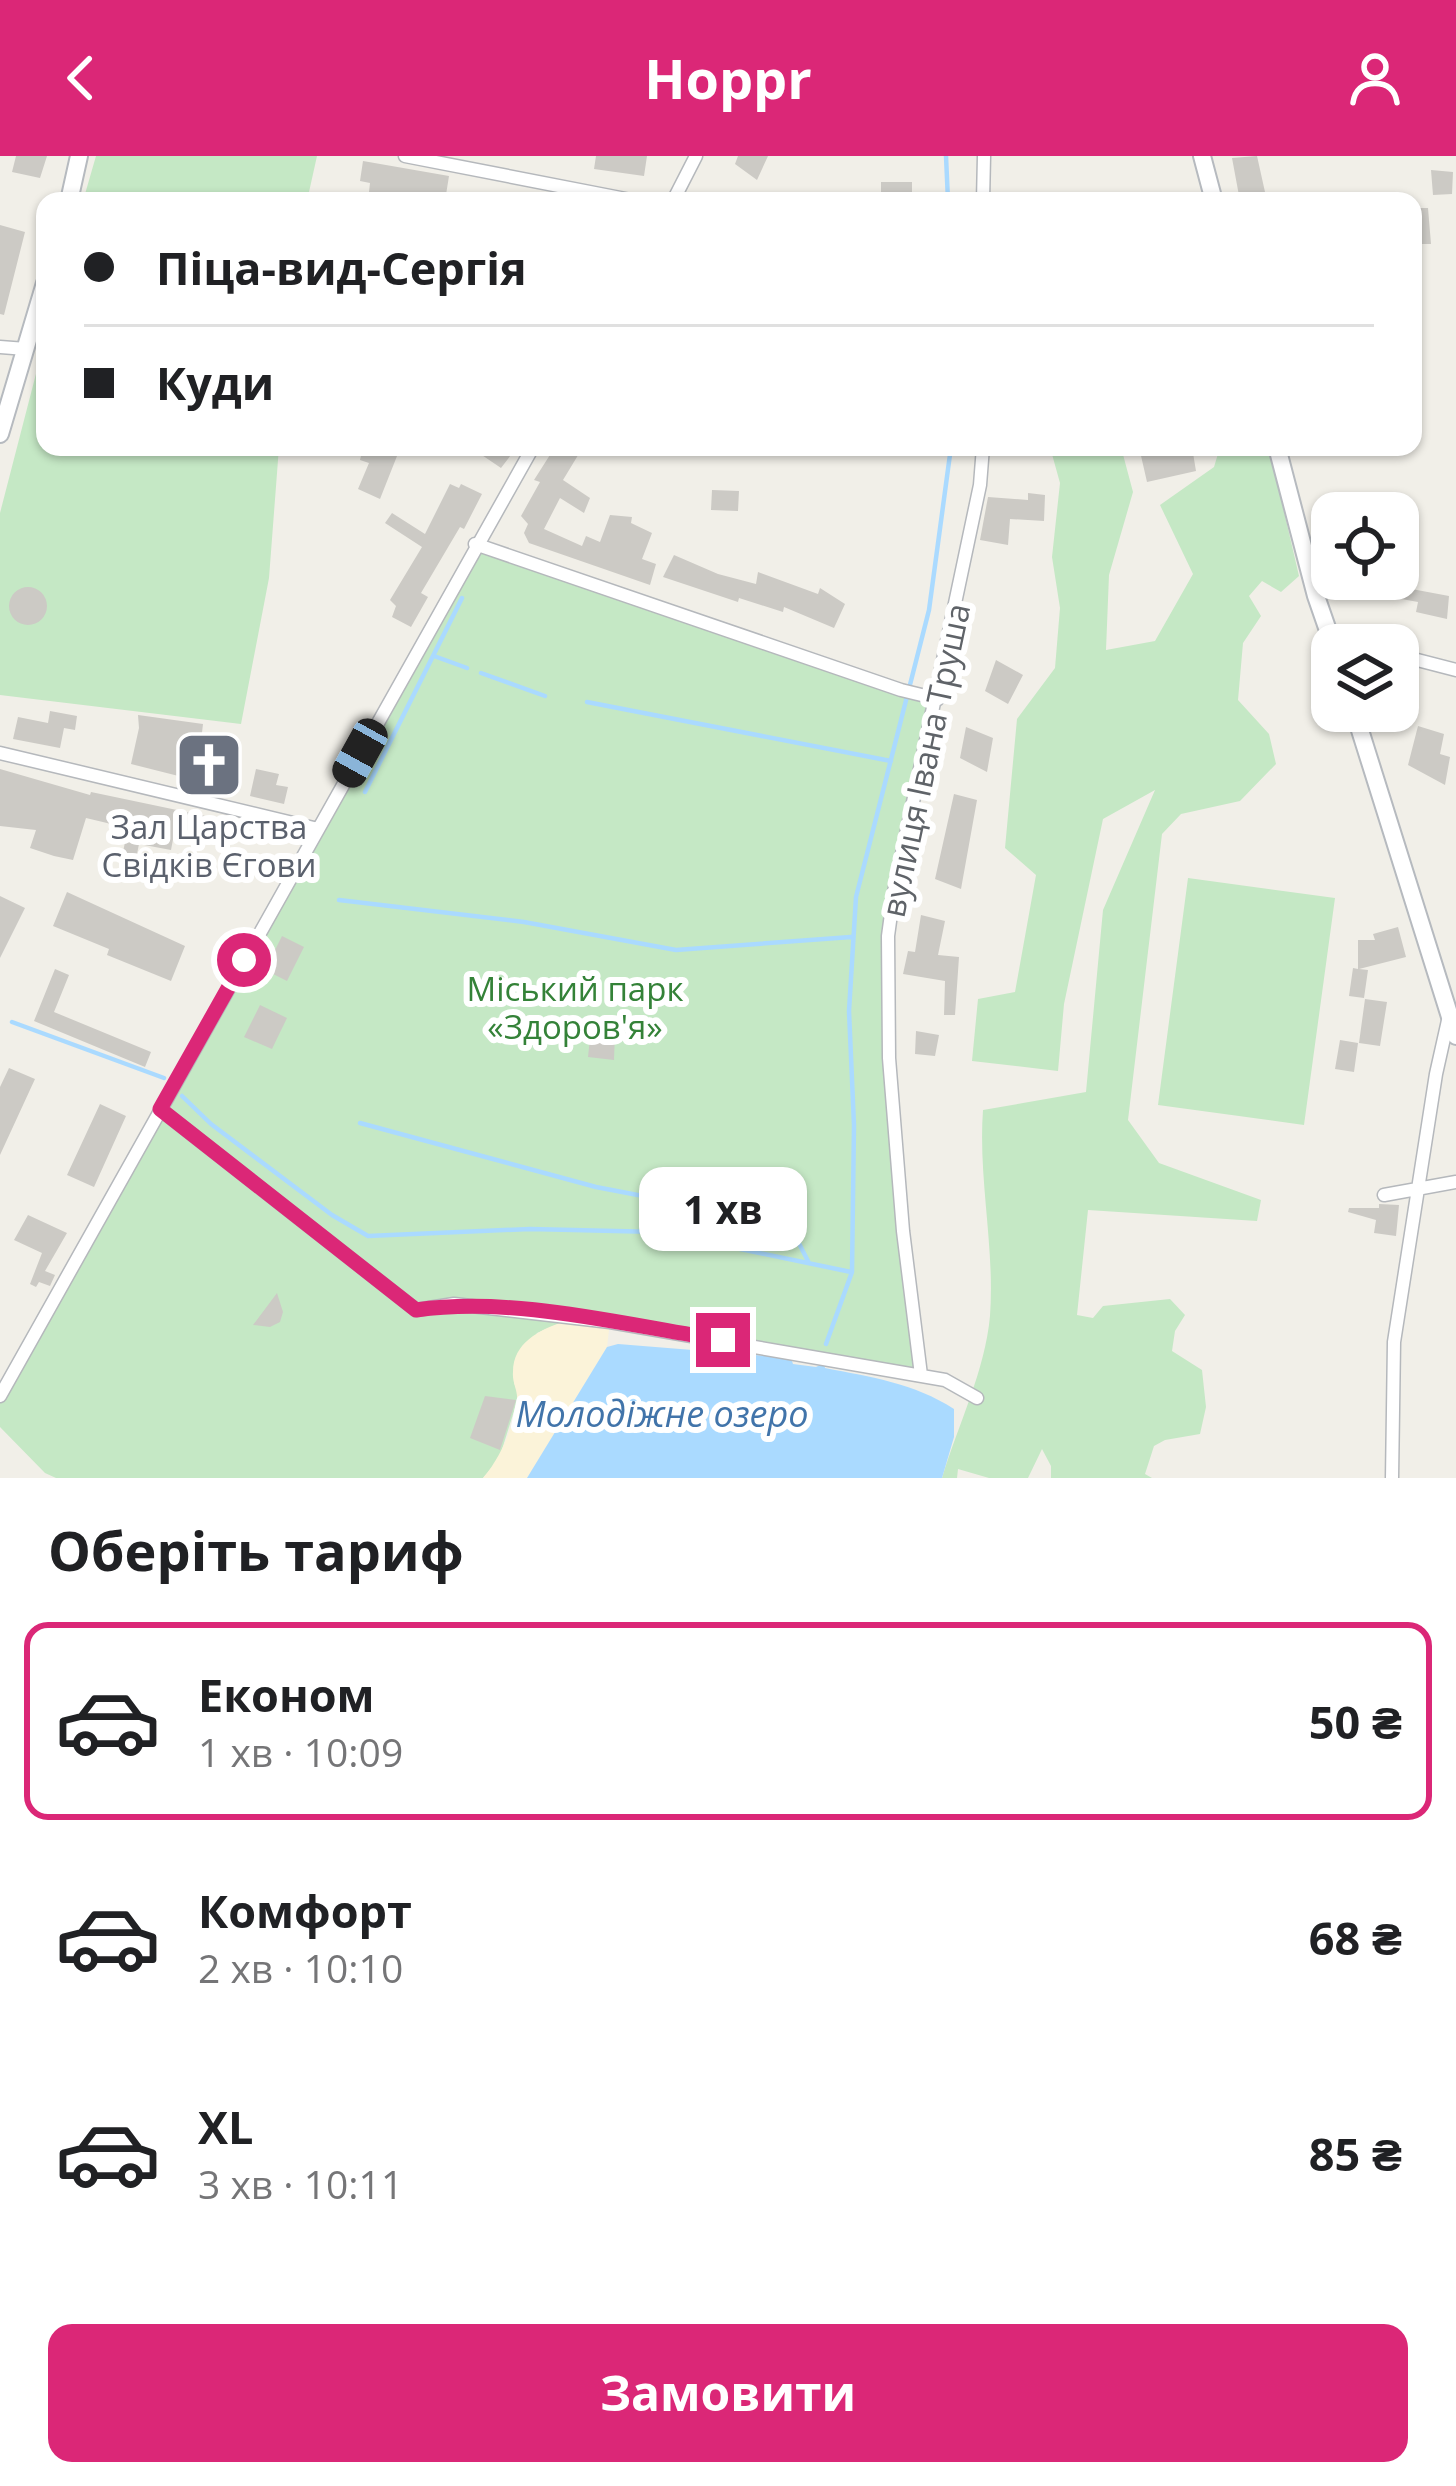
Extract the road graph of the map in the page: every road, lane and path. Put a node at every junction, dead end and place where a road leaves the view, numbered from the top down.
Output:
1 (79, 156) edge
2 (405, 156) edge
3 (696, 156) edge
4 (985, 156) edge
5 (1202, 156) edge
6 (71, 192) edge
7 (590, 192) edge
8 (678, 192) edge
9 (983, 192) edge
10 (1212, 192) edge
11 (36, 314) edge
12 (0, 347) edge
13 (26, 349) junction
14 (0, 434) edge
15 (528, 456) edge
16 (982, 456) edge
17 (1279, 456) edge
18 (476, 544) junction
19 (1326, 624) edge
20 (1419, 660) edge
21 (1456, 670) edge
22 (938, 699) junction
23 (1361, 732) edge
24 (0, 752) edge
25 (318, 829) junction
26 (1449, 1015) junction
27 (1456, 1036) edge
28 (160, 1109) junction
29 (1456, 1182) edge
30 (1419, 1190) junction
31 (1384, 1195) dead end
32 (921, 1375) junction
33 (0, 1396) edge
34 (977, 1398) dead end
35 (1392, 1478) edge

1 - 6 street
2 - 7 street
3 - 8 street
4 - 9 street
5 - 10 street
11 - 13 street
12 - 13 street
13 - 14 street
15 - 18 street
16 - 22 street, вулиця Івана Труша
17 - 19 street
18 - 22 street
18 - 25 street
20 - 21 street
22 - 32 street, вулиця Івана Труша
23 - 26 street
24 - 25 street
25 - 28 street
26 - 27 street
26 - 30 street
28 - 32 street
28 - 33 street
29 - 30 street
30 - 31 street
30 - 35 street
32 - 34 street

